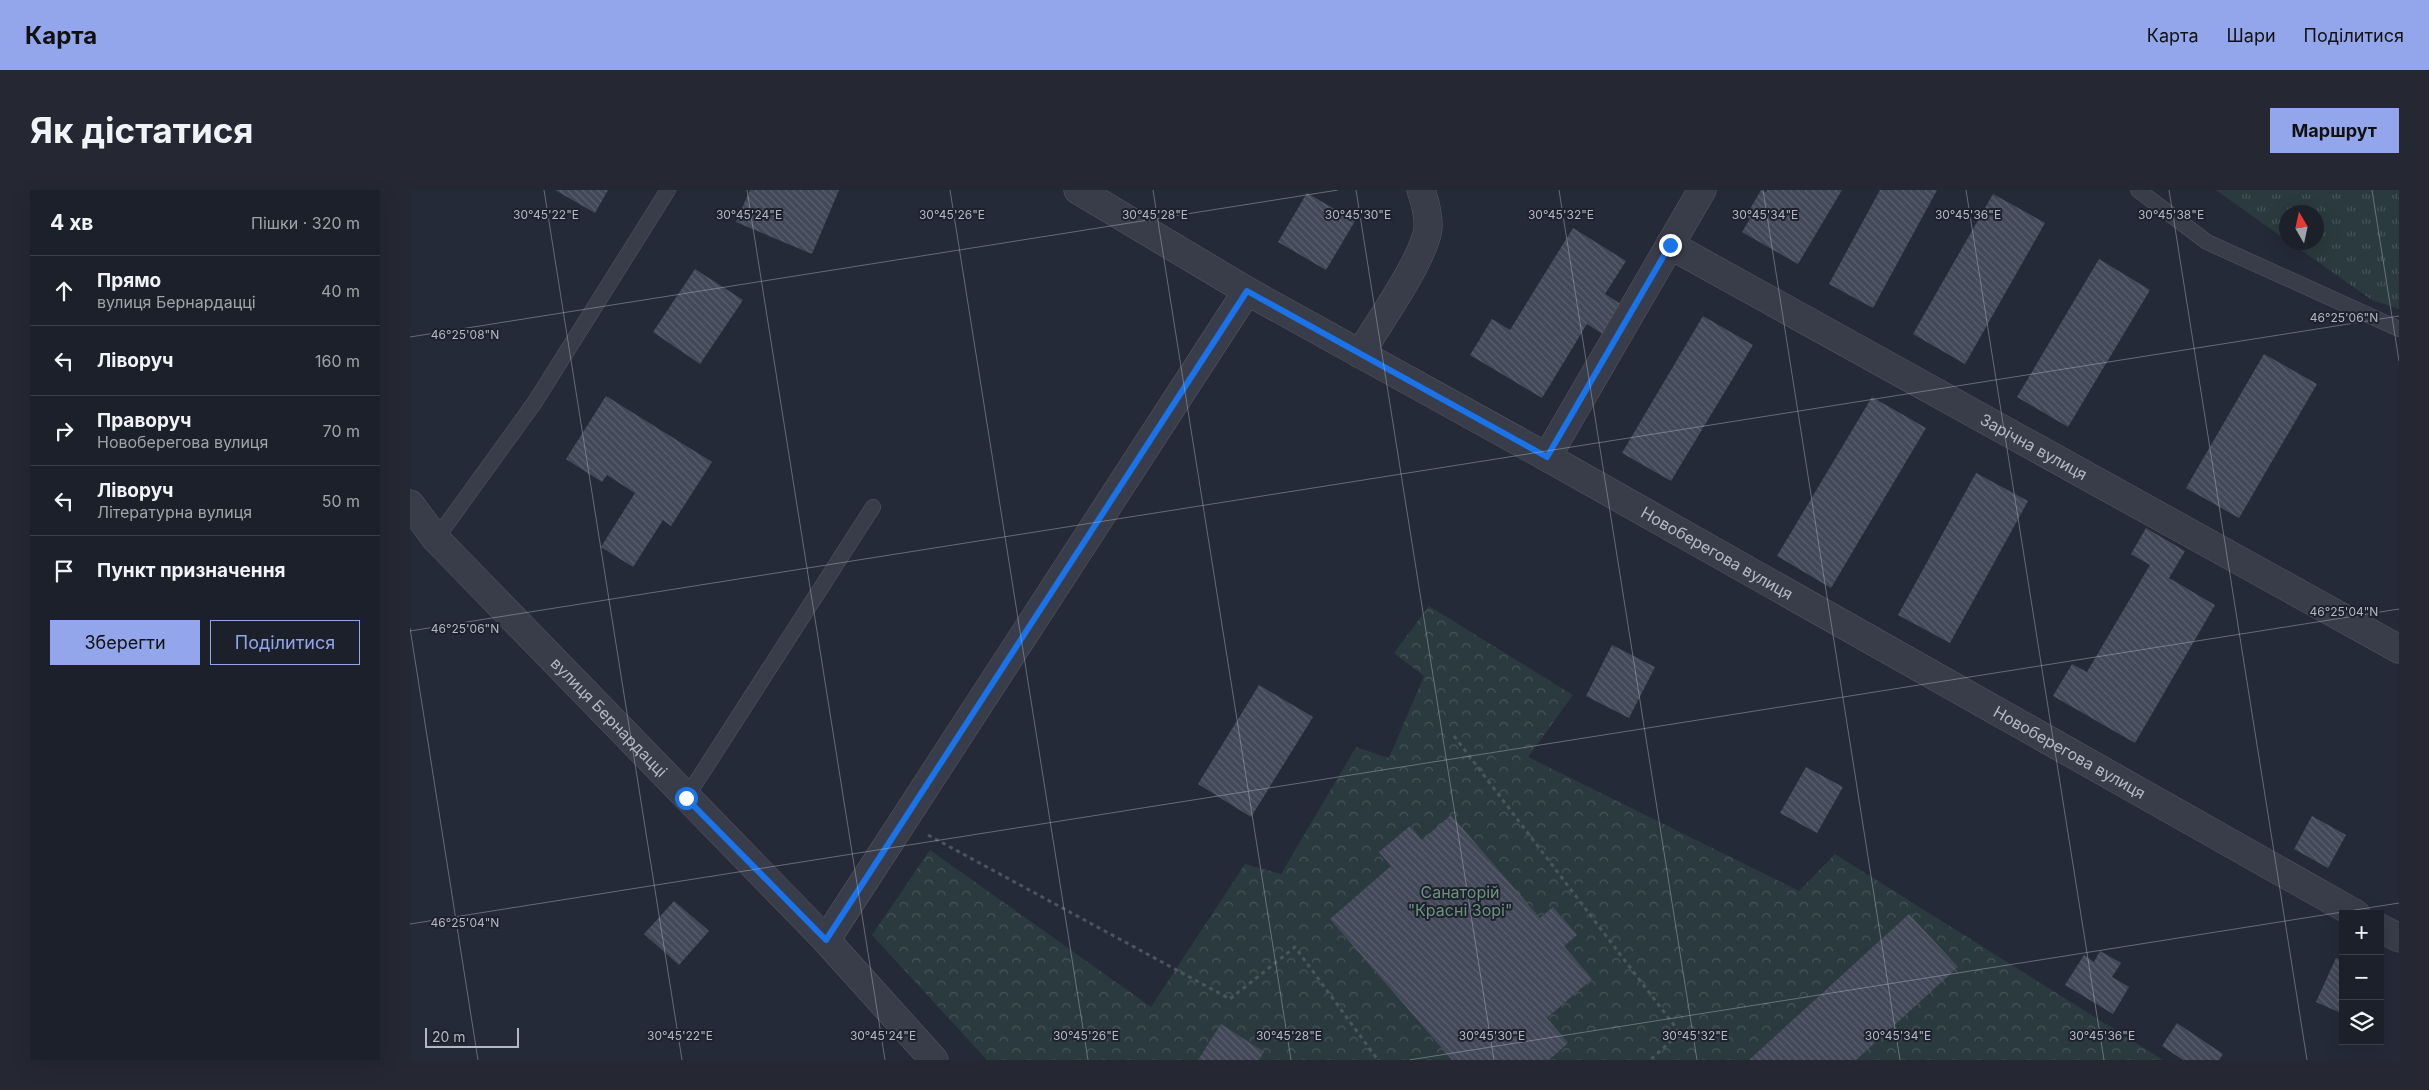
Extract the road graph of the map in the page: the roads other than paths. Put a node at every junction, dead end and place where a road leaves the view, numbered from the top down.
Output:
1 (668, 190) edge
2 (1078, 190) edge
3 (1421, 190) edge
4 (1702, 190) edge
5 (2138, 190) edge
6 (1670, 245) junction
7 (1247, 291) junction
8 (2399, 329) edge
9 (1360, 354) junction
10 (1547, 457) junction
11 (410, 504) edge
12 (873, 507) dead end
13 (436, 539) junction
14 (2399, 649) edge
15 (686, 798) junction
16 (2349, 910) edge
17 (2384, 930) edge
18 (2399, 938) edge
19 (826, 940) junction
20 (934, 1060) edge

1 - 13 lane
2 - 7 street, Новоберегова вулиця
3 - 9 street
4 - 6 street
5 - 8 lane
6 - 10 street
6 - 14 street, Зарічна вулиця
7 - 9 street, Новоберегова вулиця
7 - 19 street
9 - 10 street, Новоберегова вулиця
10 - 16 street, Новоберегова вулиця
11 - 13 street, вулиця Бернардацці
12 - 15 lane
13 - 15 street, вулиця Бернардацці
15 - 19 street, вулиця Бернардацці
17 - 18 street
19 - 20 street, вулиця Бернардацці

